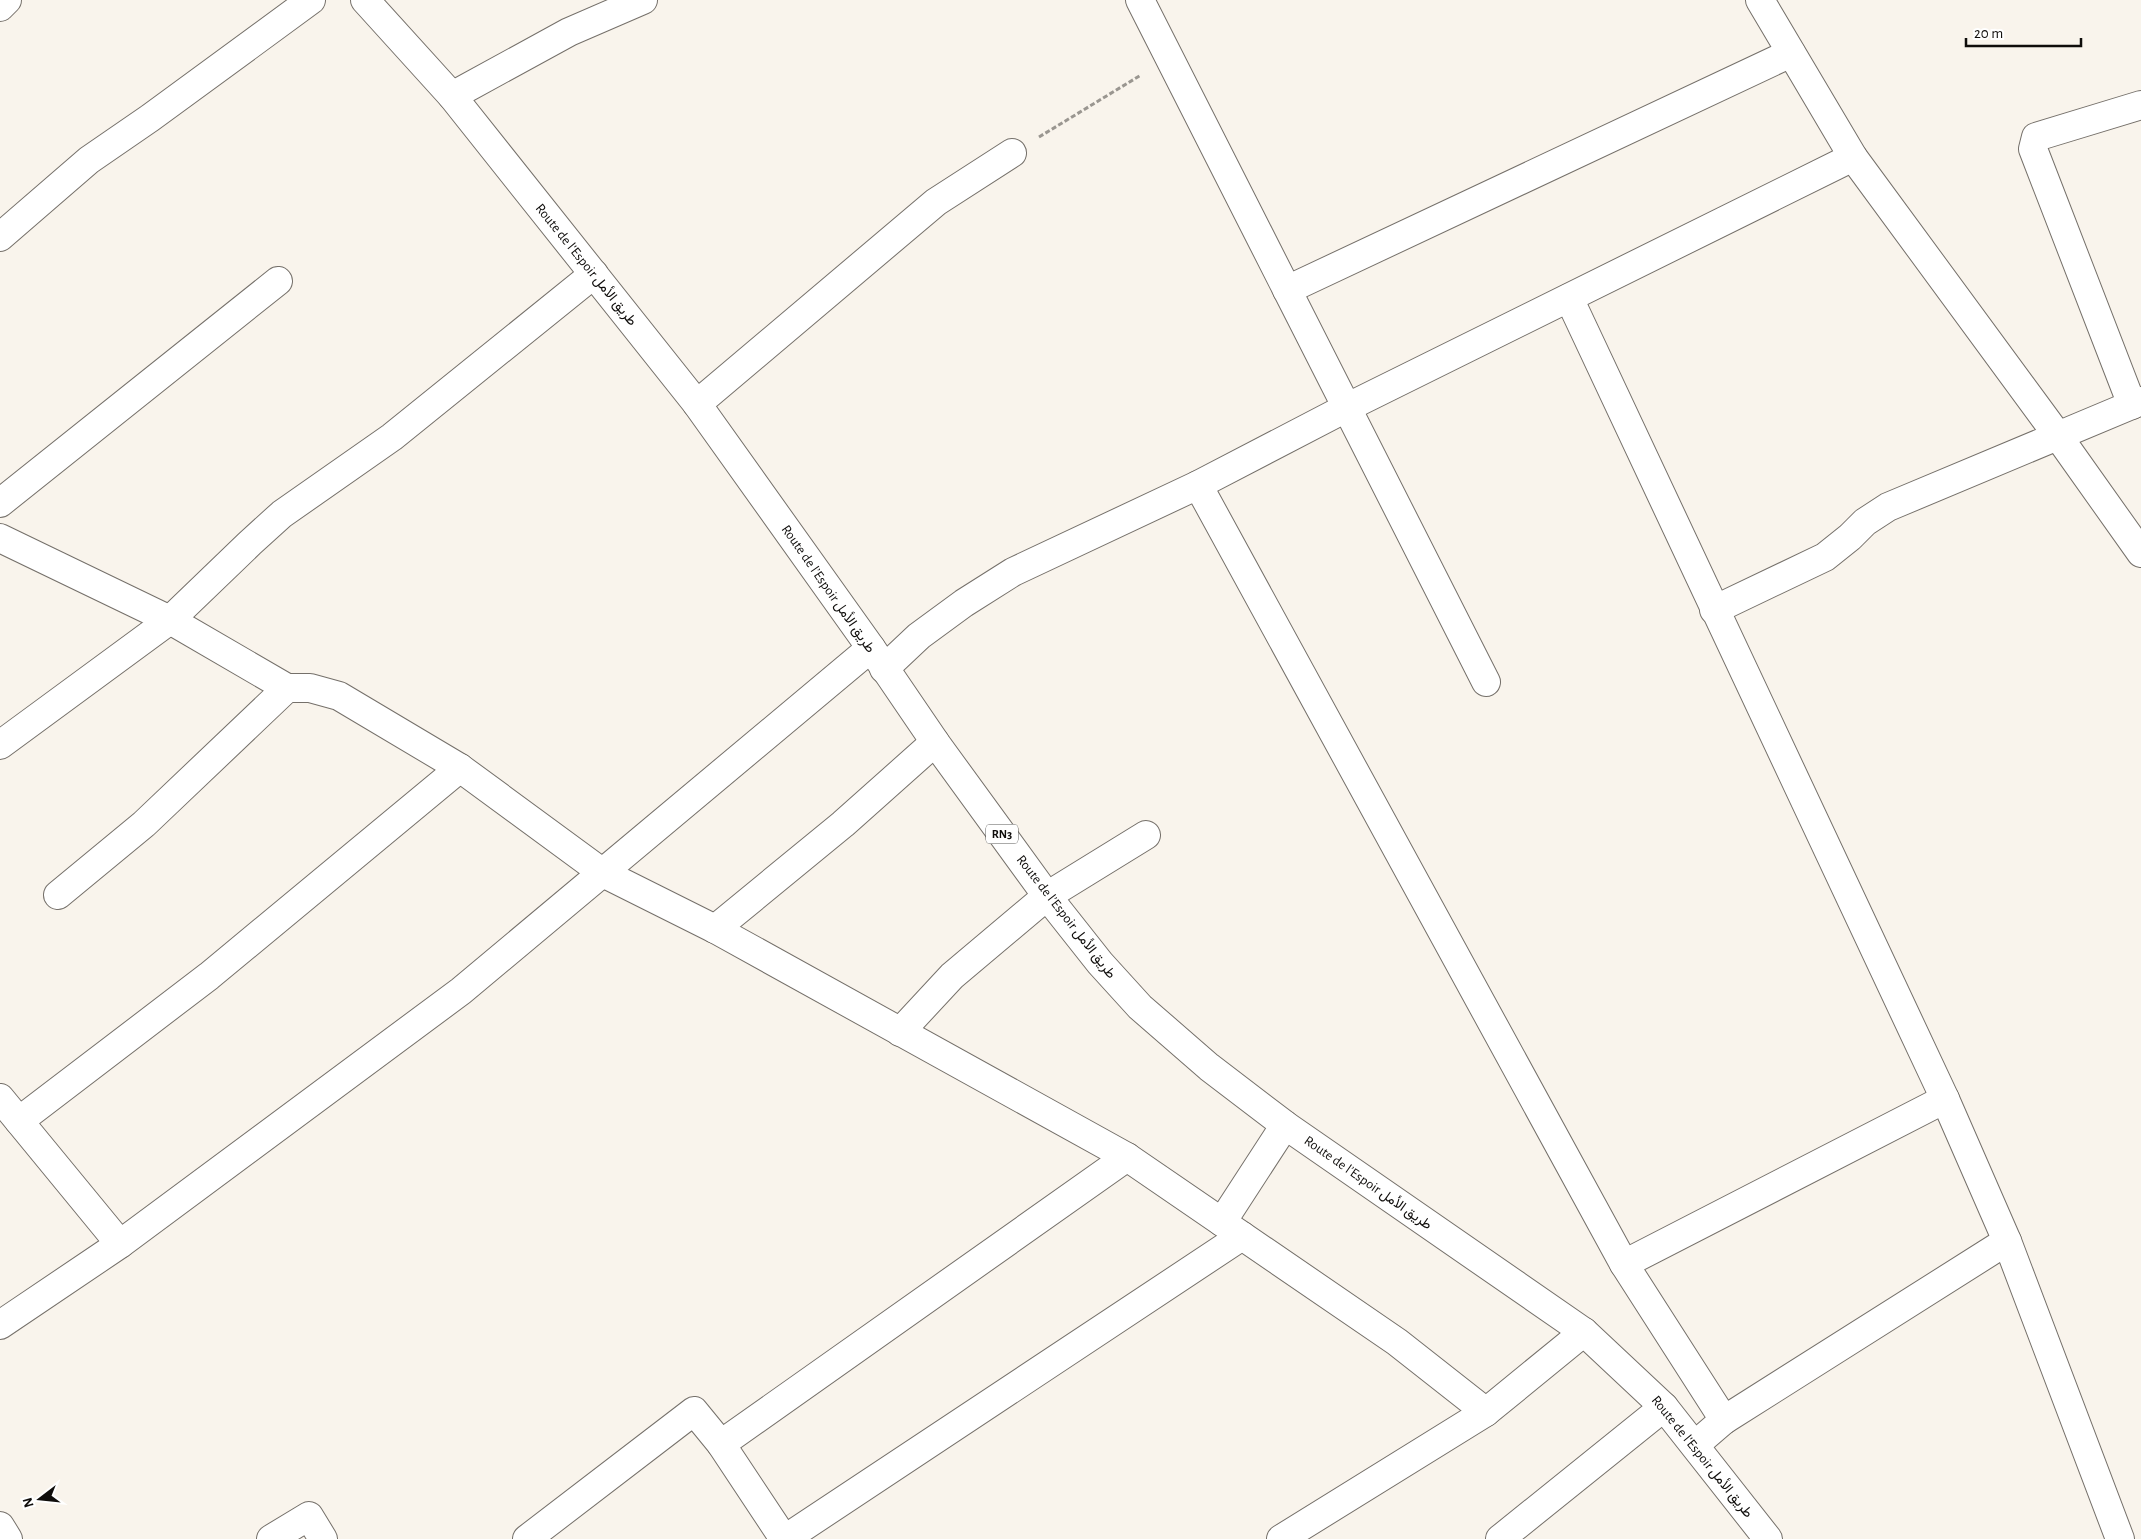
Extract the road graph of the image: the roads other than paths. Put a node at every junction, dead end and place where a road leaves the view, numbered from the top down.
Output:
1 (7, 0) edge
2 (311, 0) edge
3 (365, 0) edge
4 (643, 0) edge
5 (1140, 0) edge
6 (1760, 0) edge
7 (0, 7) edge
8 (1791, 53) junction
9 (452, 96) junction
10 (2141, 105) edge
11 (1012, 153) road end
12 (1853, 157) junction
13 (0, 236) edge
14 (594, 274) junction
15 (278, 281) dead end
16 (1287, 290) junction
17 (1569, 298) junction
18 (2136, 403) edge
19 (697, 404) junction
20 (1346, 408) junction
21 (2058, 436) junction
22 (1198, 485) junction
23 (0, 503) edge
24 (0, 538) edge
25 (2141, 553) edge
26 (1714, 610) junction
27 (170, 620) junction
28 (878, 658) junction
29 (1486, 682) dead end
30 (286, 688) junction
31 (935, 742) junction
32 (0, 745) edge
33 (460, 768) junction
34 (1146, 835) dead end
35 (603, 873) junction
36 (58, 895) dead end
37 (1047, 896) junction
38 (716, 929) junction
39 (900, 1032) junction
40 (0, 1098) edge
41 (1945, 1099) junction
42 (19, 1121) junction
43 (1285, 1125) junction
44 (1128, 1157) junction
45 (1232, 1229) junction
46 (2007, 1241) junction
47 (120, 1244) junction
48 (1624, 1264) junction
49 (0, 1325) edge
50 (1584, 1332) junction
51 (1664, 1408) junction
52 (1486, 1412) junction
53 (1724, 1420) junction
54 (721, 1444) junction
55 (1694, 1445) junction
56 (0, 1526) edge
57 (792, 1537) edge
58 (8, 1539) edge
59 (271, 1539) edge
60 (323, 1539) edge
61 (528, 1539) edge
62 (1281, 1539) edge
63 (1500, 1539) edge
64 (1767, 1539) edge
65 (2120, 1539) edge

1 - 7 main road
2 - 13 main road
3 - 9 main road, Route de l’Espoir طريق الأمل / RN3
4 - 9 main road
5 - 16 main road
6 - 8 main road
8 - 12 main road
8 - 16 main road
9 - 14 main road, Route de l’Espoir طريق الأمل / RN3
10 - 18 main road
11 - 19 main road
12 - 17 main road
12 - 21 main road
14 - 19 main road, Route de l’Espoir طريق الأمل / RN3
14 - 27 main road
15 - 23 main road
16 - 20 main road
17 - 20 main road
17 - 26 main road
18 - 21 main road
19 - 28 main road, Route de l’Espoir طريق الأمل / RN3
20 - 22 main road
20 - 29 main road
21 - 25 main road
21 - 26 main road
22 - 28 main road
22 - 48 main road
24 - 27 main road
26 - 41 main road
27 - 30 main road
27 - 32 main road
28 - 31 main road, Route de l’Espoir طريق الأمل / RN3
28 - 35 main road
30 - 33 main road
30 - 36 main road
31 - 37 main road, Route de l’Espoir طريق الأمل / RN3
31 - 38 main road
33 - 35 main road
33 - 42 main road
34 - 37 main road
35 - 38 main road
35 - 47 main road
37 - 39 main road
37 - 43 main road, Route de l’Espoir طريق الأمل / RN3
38 - 39 main road
39 - 44 main road
40 - 42 main road
41 - 46 main road
41 - 48 main road
42 - 47 main road
43 - 45 main road
43 - 50 main road, Route de l’Espoir طريق الأمل / RN3
44 - 45 main road
44 - 54 main road
45 - 52 main road
45 - 57 main road
46 - 53 main road
46 - 65 main road
47 - 49 main road
48 - 53 main road
50 - 51 main road, Route de l’Espoir طريق الأمل / RN3
50 - 52 main road
51 - 55 main road, Route de l’Espoir طريق الأمل / RN3
51 - 63 main road
52 - 62 main road
53 - 55 main road
54 - 57 main road
54 - 61 main road
55 - 64 main road, Route de l’Espoir طريق الأمل / RN3
56 - 58 main road
59 - 60 main road

